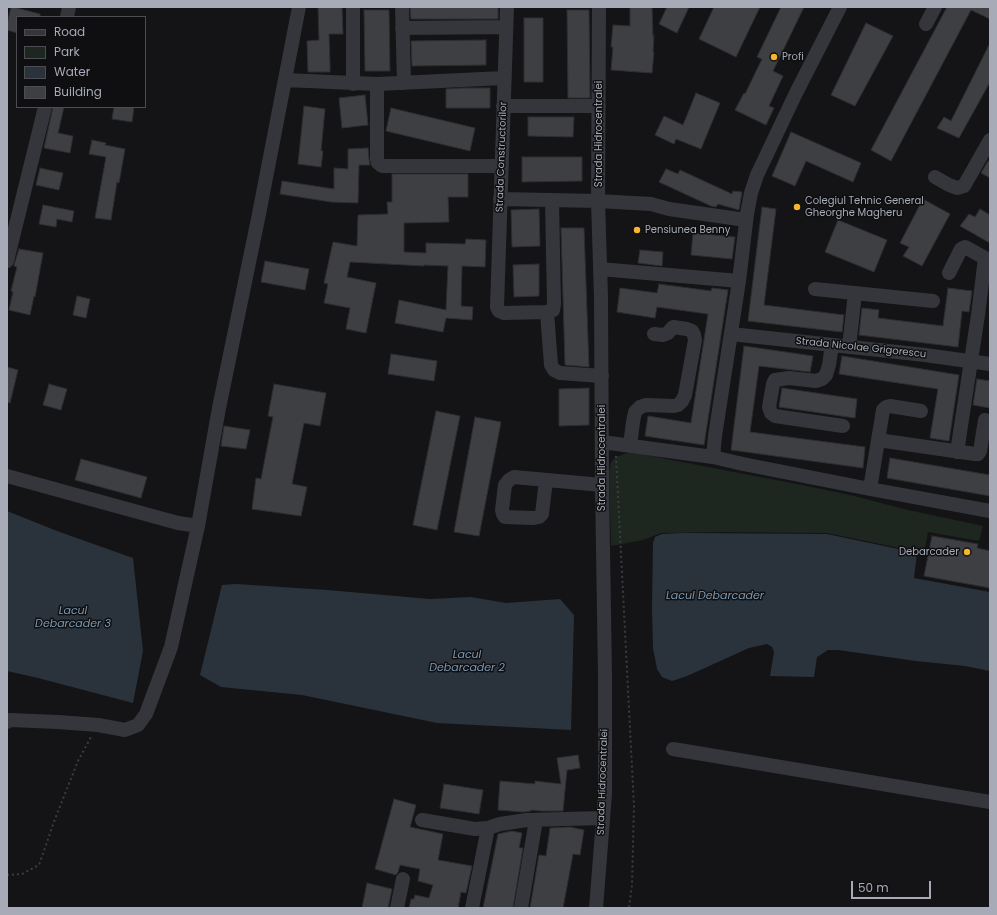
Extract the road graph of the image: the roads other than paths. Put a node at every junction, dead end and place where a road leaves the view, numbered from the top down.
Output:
1 (299, 7) edge
2 (354, 7) edge
3 (402, 7) edge
4 (507, 7) edge
5 (599, 7) edge
6 (840, 7) edge
7 (934, 7) edge
8 (926, 24) dead end
9 (506, 27) junction
10 (402, 28) junction
11 (504, 78) junction
12 (285, 80) junction
13 (404, 82) junction
14 (353, 84) junction
15 (377, 84) junction
16 (503, 106) junction
17 (600, 106) junction
18 (45, 108) edge
19 (990, 140) edge
20 (502, 166) junction
21 (935, 177) dead end
22 (500, 199) junction
23 (552, 200) junction
24 (598, 201) junction
25 (746, 220) junction
26 (988, 259) edge
27 (7, 262) edge
28 (600, 269) junction
29 (949, 273) dead end
30 (739, 281) junction
31 (815, 290) dead end
32 (855, 293) junction
33 (932, 301) dead end
34 (547, 312) junction
35 (984, 316) edge
36 (654, 334) dead end
37 (731, 334) junction
38 (832, 345) junction
39 (849, 347) junction
40 (970, 361) junction
41 (990, 364) edge
42 (602, 376) junction
43 (921, 411) dead end
44 (985, 420) dead end
45 (843, 426) dead end
46 (878, 440) junction
47 (602, 442) junction
48 (630, 445) junction
49 (957, 452) junction
50 (713, 457) junction
51 (7, 476) edge
52 (546, 480) dead end
53 (602, 485) junction
54 (870, 489) junction
55 (990, 511) edge
56 (198, 526) junction
57 (7, 722) edge
58 (673, 750) dead end
59 (990, 802) edge
60 (603, 818) junction
61 (422, 820) dead end
62 (536, 820) junction
63 (488, 828) junction
64 (403, 879) dead end
65 (397, 908) edge
66 (472, 908) edge
67 (521, 908) edge
68 (596, 908) edge

1 - 12 street
2 - 14 street
3 - 10 street
4 - 9 street, Strada Constructorilor
5 - 17 street, Strada Hidrocentralei
6 - 25 street
7 - 8 street
9 - 10 street
9 - 11 street, Strada Constructorilor
10 - 13 street
11 - 13 street
11 - 16 street, Strada Constructorilor
12 - 14 street
12 - 56 street
13 - 15 street
14 - 15 street
15 - 20 street
16 - 17 street
16 - 20 street, Strada Constructorilor
17 - 24 street, Strada Hidrocentralei
18 - 27 street
19 - 21 street
20 - 22 street, Strada Constructorilor
22 - 23 street
22 - 34 street, Strada Constructorilor
23 - 24 street
23 - 34 street
24 - 25 street
24 - 28 street, Strada Hidrocentralei
25 - 30 street
26 - 29 street
26 - 35 street
28 - 30 street
28 - 42 street, Strada Hidrocentralei
30 - 37 street
31 - 32 street
32 - 33 street
32 - 39 street
34 - 42 street
35 - 40 street
36 - 48 street
37 - 38 street, Strada Nicolae Grigorescu
37 - 50 street
38 - 39 street, Strada Nicolae Grigorescu
38 - 45 street
39 - 40 street, Strada Nicolae Grigorescu
40 - 41 street, Strada Nicolae Grigorescu
40 - 49 street
42 - 47 street, Strada Hidrocentralei
43 - 46 street
44 - 49 street
46 - 49 street
46 - 54 street
47 - 48 street
47 - 53 street, Strada Hidrocentralei
48 - 50 street
50 - 54 street
51 - 56 street
52 - 53 street
53 - 60 street, Strada Hidrocentralei
54 - 55 street
56 - 57 street
58 - 59 street
60 - 62 street
60 - 68 street, Strada Hidrocentralei
61 - 63 street
62 - 63 street
62 - 67 street
63 - 66 street
64 - 65 street

